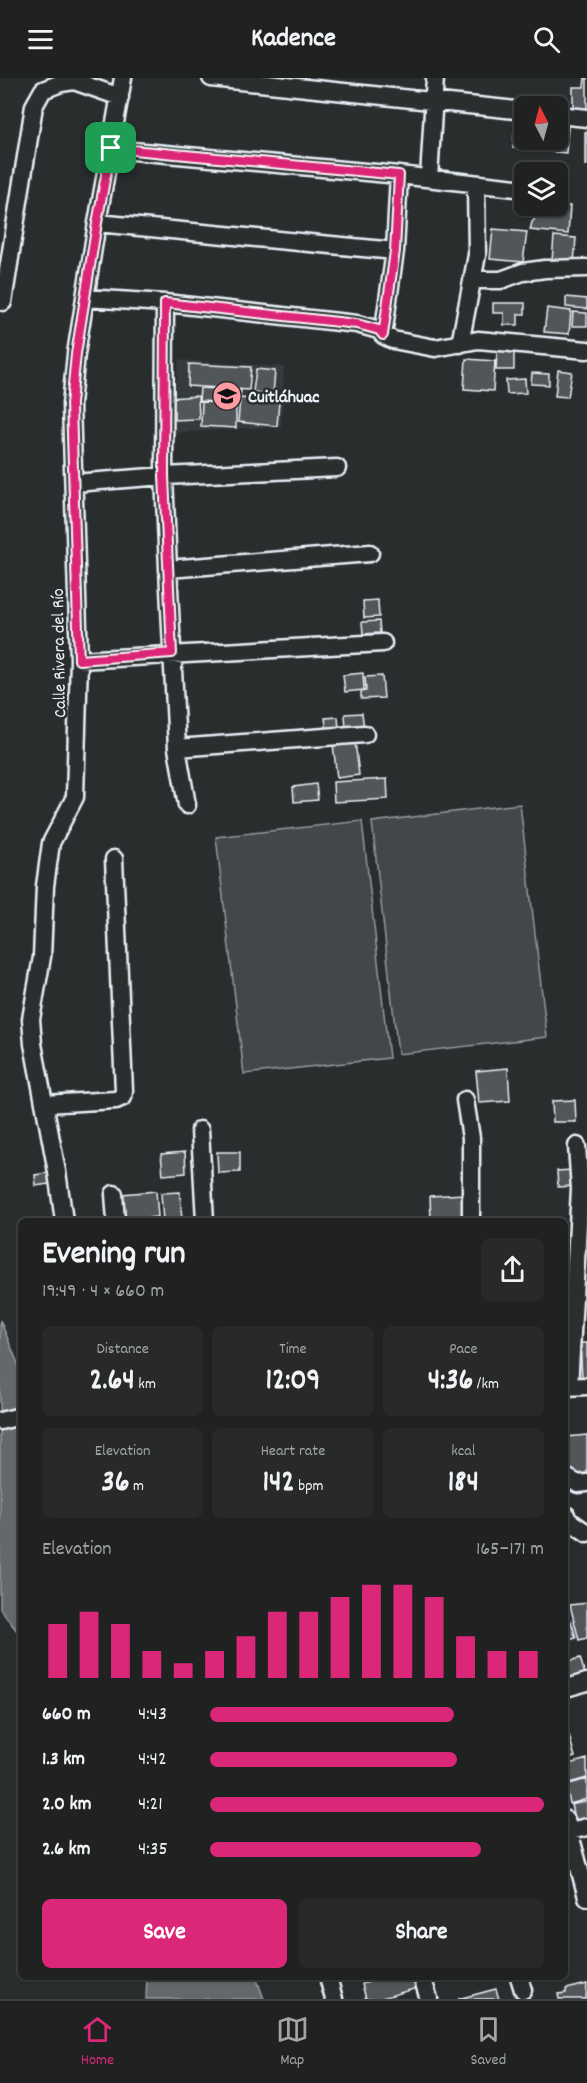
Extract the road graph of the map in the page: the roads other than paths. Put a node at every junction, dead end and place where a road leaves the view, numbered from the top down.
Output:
1 (123, 78) edge
2 (211, 78) edge
3 (435, 78) edge
4 (120, 97) junction
5 (433, 101) junction
6 (514, 110) edge
7 (568, 116) edge
8 (587, 118) edge
9 (111, 148) junction
10 (399, 175) junction
11 (429, 178) junction
12 (476, 183) junction
13 (514, 188) edge
14 (97, 223) junction
15 (395, 251) junction
16 (587, 268) edge
17 (473, 280) junction
18 (85, 298) junction
19 (3, 302) dead end
20 (165, 303) junction
21 (383, 335) junction
22 (460, 344) junction
23 (587, 350) edge
24 (337, 468) dead end
25 (164, 476) junction
26 (74, 483) junction
27 (370, 553) dead end
28 (168, 570) junction
29 (383, 643) dead end
30 (172, 653) junction
31 (79, 660) junction
32 (365, 734) dead end
33 (177, 748) junction
34 (188, 805) dead end
35 (114, 859) dead end
36 (465, 1100) dead end
37 (44, 1104) junction
38 (200, 1130) dead end
39 (578, 1146) dead end
40 (114, 1194) dead end
41 (64, 1218) edge
42 (116, 1218) edge
43 (205, 1218) edge
44 (471, 1218) edge
45 (568, 1372) edge
46 (587, 1386) edge
47 (568, 1387) edge
48 (18, 1417) edge
49 (0, 1421) edge
50 (568, 1520) edge
51 (587, 1533) edge
52 (587, 1682) edge
53 (568, 1687) edge
54 (587, 1827) edge
55 (568, 1828) edge
56 (568, 1832) edge
57 (587, 1898) edge
58 (329, 1980) edge
59 (423, 1980) edge
60 (334, 1999) edge
61 (429, 1999) edge

1 - 4 street, Calle Rivera del Río
2 - 5 street
3 - 5 street
4 - 9 street, Calle Rivera del Río
4 - 19 street
5 - 6 street
5 - 11 street
7 - 8 street
9 - 10 street
9 - 14 street, Calle Rivera del Río
10 - 11 street
10 - 15 street
11 - 12 street
12 - 13 street
12 - 17 street
14 - 15 street
14 - 18 street, Calle Rivera del Río
15 - 21 street
16 - 17 street
17 - 22 street
18 - 20 street
18 - 26 street, Calle Rivera del Río
20 - 21 street
20 - 25 street
21 - 22 street
22 - 23 street
24 - 25 street
25 - 26 street
25 - 28 street
26 - 31 street, Calle Rivera del Río
27 - 28 street
28 - 30 street
29 - 30 street
30 - 31 street
30 - 33 street
31 - 37 street, Calle Rivera del Río
32 - 33 street
33 - 34 street
35 - 37 street
36 - 44 street
37 - 41 street, Calle Rivera del Río
38 - 43 street
39 - 45 street
40 - 42 street
46 - 47 street
48 - 49 street
50 - 51 street
52 - 53 street
54 - 55 street
56 - 57 street
58 - 60 street
59 - 61 street

